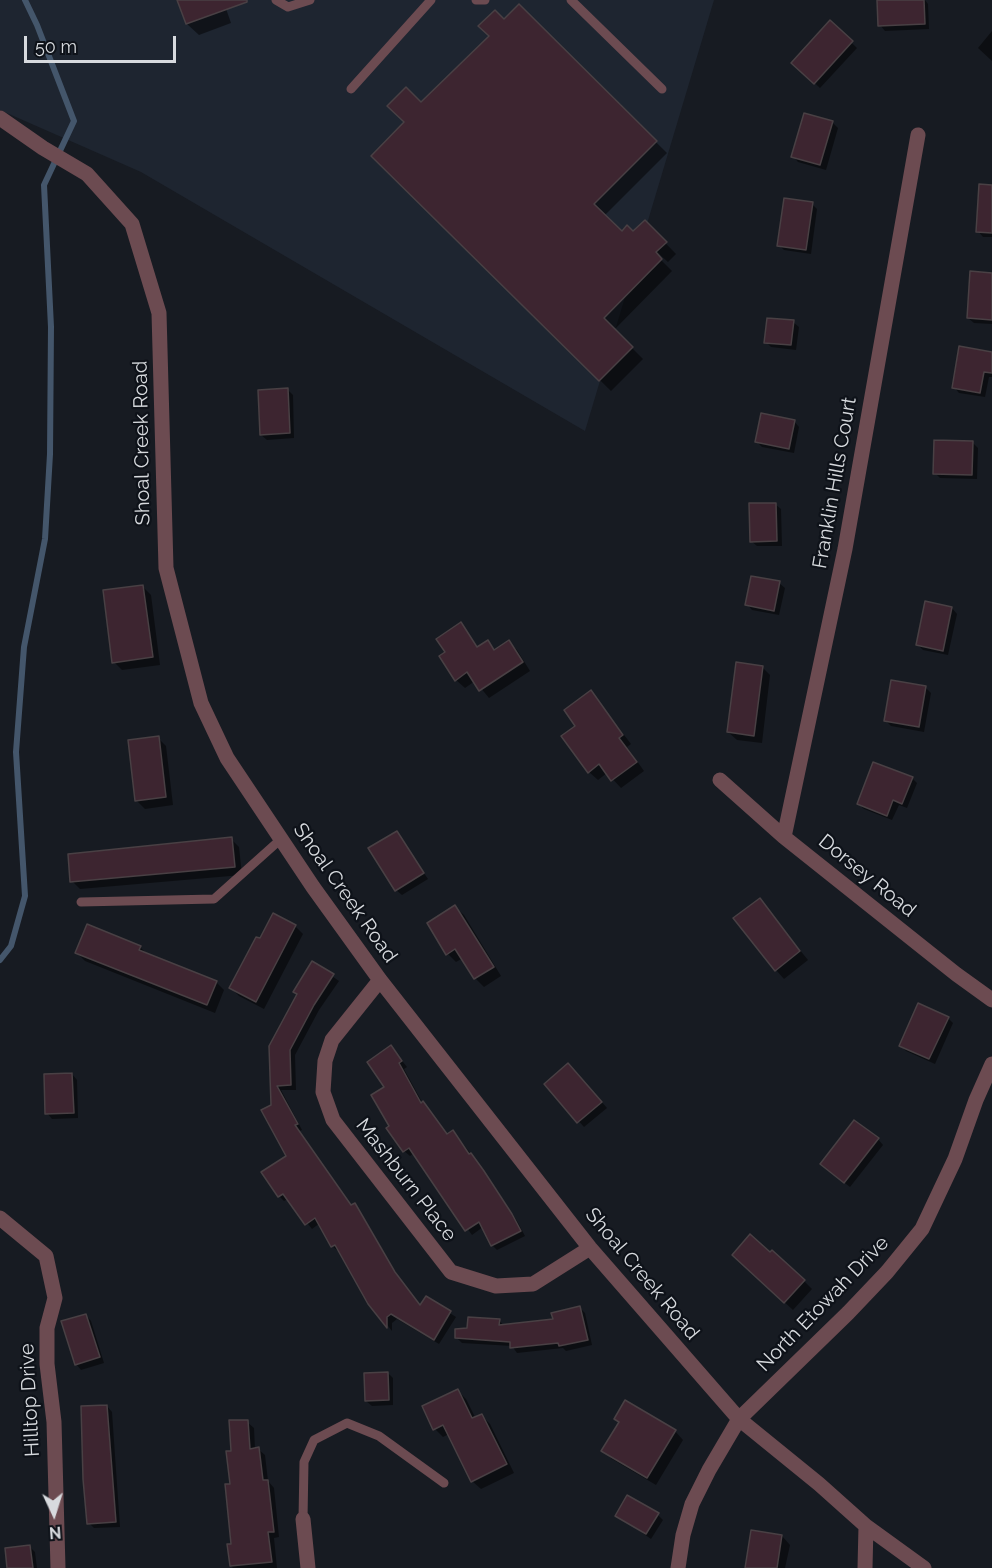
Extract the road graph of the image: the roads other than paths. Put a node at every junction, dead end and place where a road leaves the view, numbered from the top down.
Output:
1 (276, 0) edge
2 (310, 0) edge
3 (430, 0) edge
4 (476, 0) edge
5 (485, 0) edge
6 (571, 0) edge
7 (662, 88) dead end
8 (351, 89) dead end
9 (0, 118) edge
10 (918, 135) dead end
11 (720, 780) dead end
12 (783, 837) junction
13 (281, 839) junction
14 (81, 903) dead end
15 (380, 980) junction
16 (992, 1000) edge
17 (992, 1064) edge
18 (0, 1218) edge
19 (590, 1248) junction
20 (739, 1419) junction
21 (444, 1483) dead end
22 (303, 1519) joint
23 (866, 1526) junction
24 (58, 1568) edge
25 (308, 1568) edge
26 (678, 1568) edge
27 (865, 1568) edge
28 (924, 1568) edge

1 - 2 lane
3 - 8 lane
4 - 5 lane
6 - 7 lane
9 - 13 street, Shoal Creek Road
10 - 12 street, Franklin Hills Court
11 - 12 street, Dorsey Road
12 - 16 street, Dorsey Road
13 - 14 lane
13 - 15 street, Shoal Creek Road
15 - 19 street, Shoal Creek Road
15 - 19 street, Mashburn Place
17 - 20 street, North Etowah Drive
18 - 24 street, Hilltop Drive
19 - 20 street, Shoal Creek Road
20 - 23 street, Shoal Creek Road
20 - 26 street, North Etowah Drive
21 - 22 lane
22 - 25 street
23 - 27 street
23 - 28 street, Shoal Creek Road

